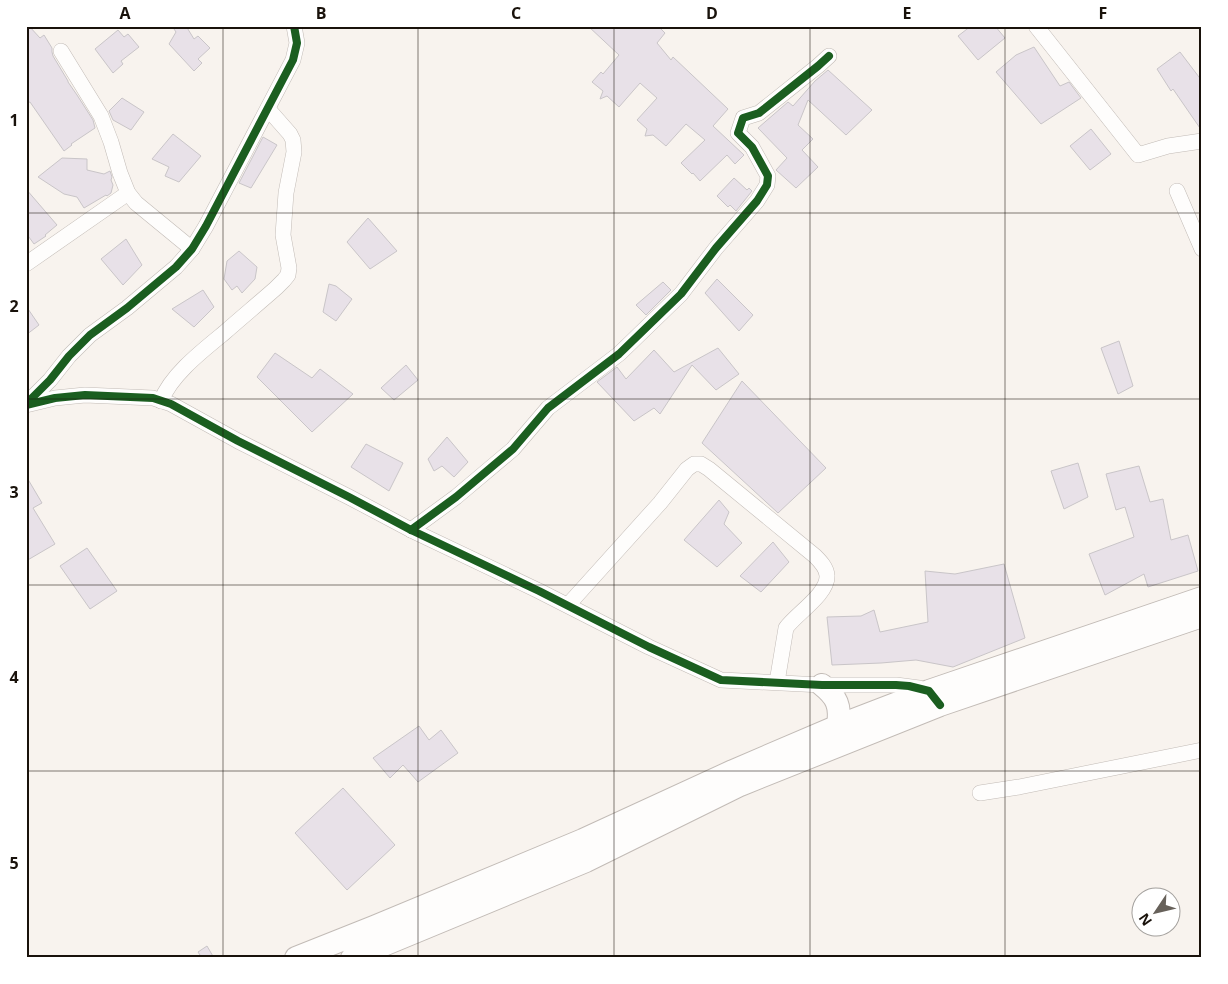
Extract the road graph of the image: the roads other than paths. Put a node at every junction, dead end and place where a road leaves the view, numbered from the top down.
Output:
1 (294, 26) edge
2 (1036, 26) edge
3 (61, 52) dead end
4 (829, 56) dead end
5 (268, 109) junction
6 (1202, 141) edge
7 (1177, 191) dead end
8 (128, 193) junction
9 (192, 249) junction
10 (1202, 249) edge
11 (26, 264) edge
12 (162, 401) junction
13 (26, 405) edge
14 (411, 530) junction
15 (1202, 598) edge
16 (568, 605) junction
17 (1202, 616) edge
18 (777, 682) junction
19 (822, 685) junction
20 (934, 698) junction
21 (838, 726) junction
22 (1202, 750) edge
23 (980, 793) dead end
24 (296, 958) edge
25 (352, 958) edge

1 - 5 street
2 - 6 street
3 - 8 street
4 - 14 street
5 - 9 street
5 - 12 street
7 - 10 street
8 - 9 street
8 - 11 street
9 - 13 street
12 - 13 street
12 - 14 street
14 - 16 street
15 - 20 highway
16 - 18 street
16 - 18 street
17 - 20 highway
18 - 19 street
19 - 20 street
19 - 21 highway
20 - 21 highway
20 - 25 highway
21 - 24 highway
22 - 23 street

